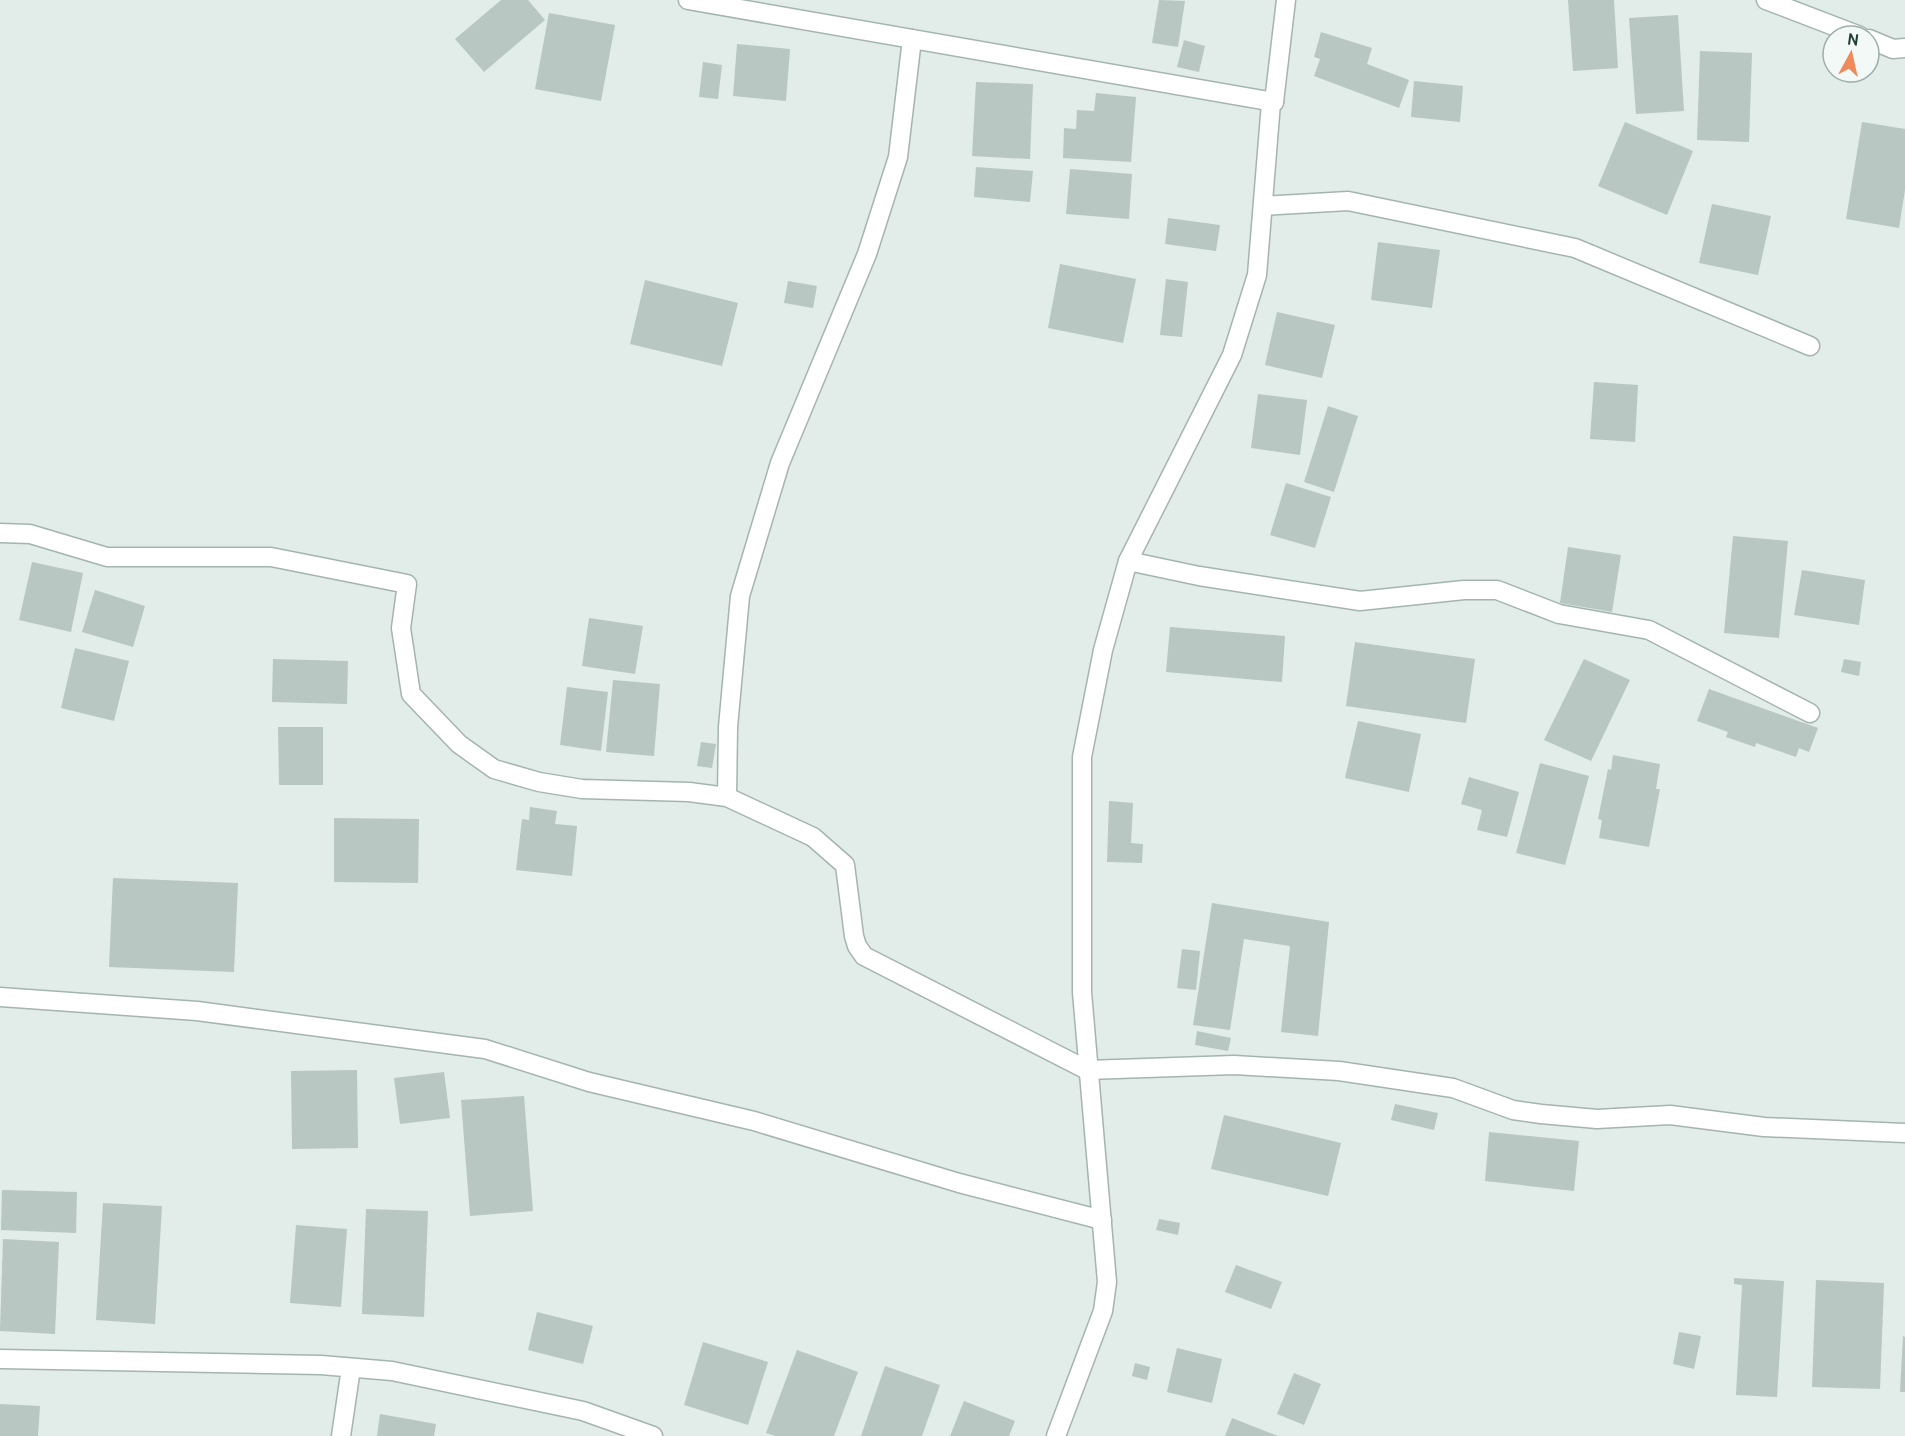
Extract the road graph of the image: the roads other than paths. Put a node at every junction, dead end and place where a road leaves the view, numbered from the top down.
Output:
1 (688, 0) edge
2 (1286, 0) edge
3 (1766, 0) edge
4 (1829, 24) edge
5 (912, 39) junction
6 (1881, 44) edge
7 (1905, 48) edge
8 (1274, 102) junction
9 (1263, 206) junction
10 (1810, 346) dead end
11 (0, 533) edge
12 (1128, 561) junction
13 (1810, 713) dead end
14 (727, 797) junction
15 (0, 997) edge
16 (1087, 1070) junction
17 (1905, 1133) edge
18 (1102, 1220) junction
19 (0, 1359) edge
20 (351, 1368) junction
21 (340, 1436) edge
22 (653, 1436) edge
23 (1056, 1436) edge

1 - 5 street
2 - 8 street
3 - 4 street
5 - 8 street
5 - 14 street
6 - 7 street
8 - 9 street
9 - 10 street
9 - 12 street
11 - 14 street
12 - 13 street
12 - 16 street
14 - 16 street
15 - 18 street
16 - 17 street
16 - 18 street
18 - 23 street
19 - 20 street
20 - 21 street
20 - 22 street

